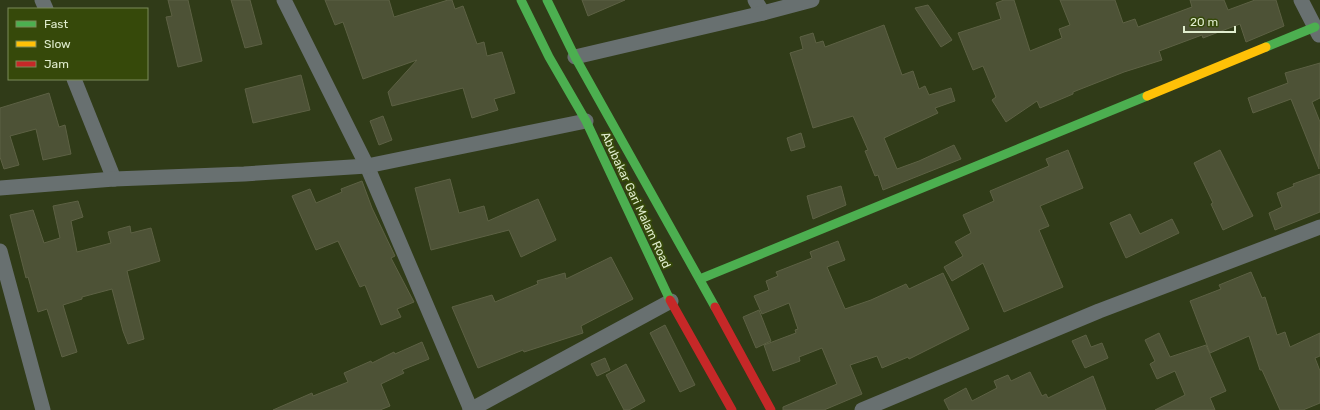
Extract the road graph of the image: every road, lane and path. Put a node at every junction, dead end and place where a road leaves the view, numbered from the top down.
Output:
1 (284, 0) edge
2 (521, 0) edge
3 (547, 0) edge
4 (755, 0) edge
5 (812, 0) edge
6 (1301, 0) edge
7 (763, 13) junction
8 (1317, 31) edge
9 (575, 57) junction
10 (74, 80) edge
11 (586, 121) junction
12 (367, 166) junction
13 (114, 179) junction
14 (0, 188) edge
15 (1320, 227) edge
16 (0, 251) edge
17 (700, 279) junction
18 (670, 301) junction
19 (43, 410) edge
20 (470, 410) edge
21 (732, 410) edge
22 (771, 410) edge
23 (862, 410) edge

1 - 12 street
2 - 11 street, Abubakar Gari Malam Road
3 - 9 street
4 - 7 street
5 - 7 street
6 - 8 street
7 - 9 street
8 - 17 street
9 - 17 street
10 - 13 street
11 - 12 street
11 - 18 street, Abubakar Gari Malam Road
12 - 13 street
12 - 20 street
13 - 14 street
15 - 23 street
16 - 19 street
17 - 22 street
18 - 20 street
18 - 21 street, Abubakar Gari Malam Road

